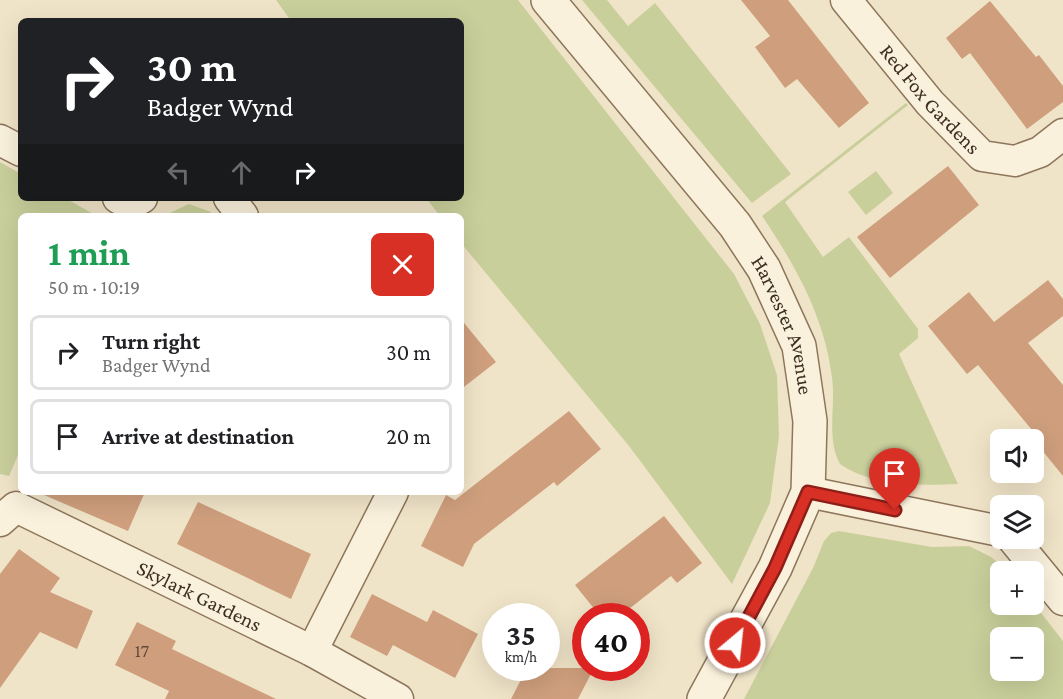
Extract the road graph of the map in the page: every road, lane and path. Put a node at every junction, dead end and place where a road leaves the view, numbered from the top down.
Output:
1 (548, 0) edge
2 (846, 0) edge
3 (1063, 134) edge
4 (0, 140) edge
5 (18, 149) edge
6 (231, 201) edge
7 (241, 213) edge
8 (808, 492) junction
9 (391, 495) edge
10 (0, 521) edge
11 (990, 529) edge
12 (1021, 549) edge
13 (1063, 600) edge
14 (312, 651) junction
15 (398, 699) edge
16 (704, 699) edge

1 - 8 street, Harvester Avenue
2 - 3 street, Red Fox Gardens
4 - 5 street
6 - 7 street
8 - 11 street
8 - 16 street, Harvester Avenue
9 - 14 street
10 - 14 street, Skylark Gardens
12 - 13 street
14 - 15 street, Skylark Gardens

